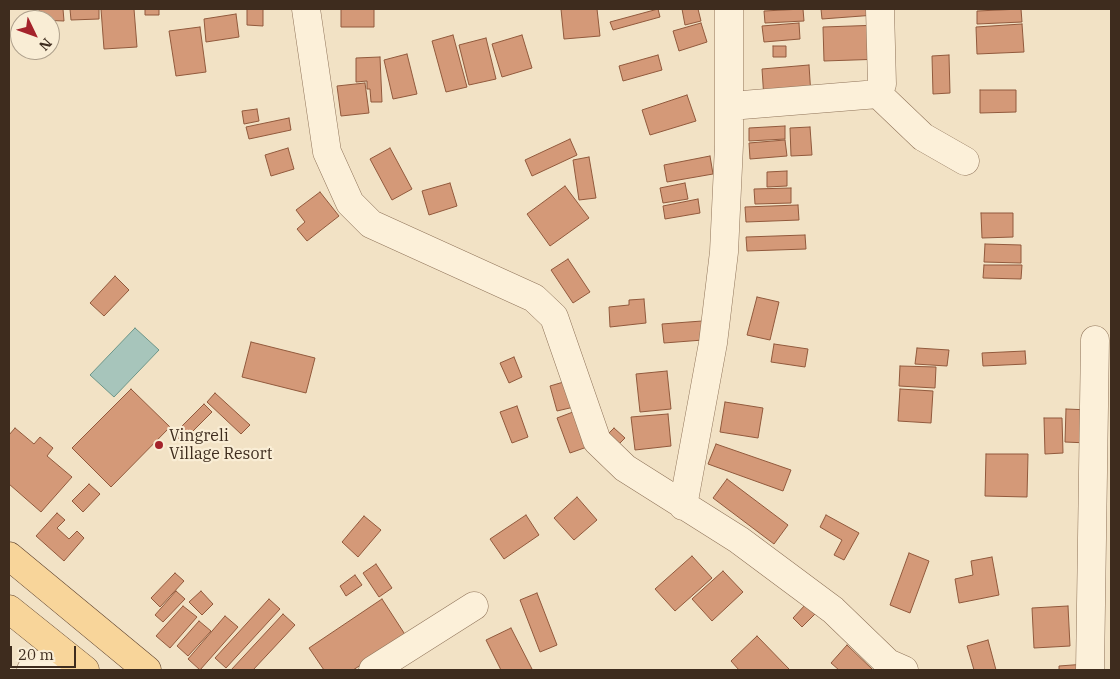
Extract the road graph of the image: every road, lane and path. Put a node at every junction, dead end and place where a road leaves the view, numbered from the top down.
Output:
1 (306, 9) edge
2 (729, 9) edge
3 (880, 9) edge
4 (878, 94) junction
5 (730, 106) junction
6 (965, 161) dead end
7 (1095, 340) dead end
8 (683, 506) junction
9 (9, 556) edge
10 (474, 606) dead end
11 (9, 609) edge
12 (63, 653) junction
13 (893, 668) edge
14 (31, 670) edge
15 (85, 670) edge
16 (147, 670) edge
17 (373, 670) edge
18 (1090, 670) edge

1 - 8 street
2 - 5 street
3 - 4 street
4 - 5 street
4 - 6 street
5 - 8 street
7 - 18 street
8 - 13 street
9 - 16 main road
10 - 17 street
11 - 12 main road
12 - 14 street
12 - 15 main road

